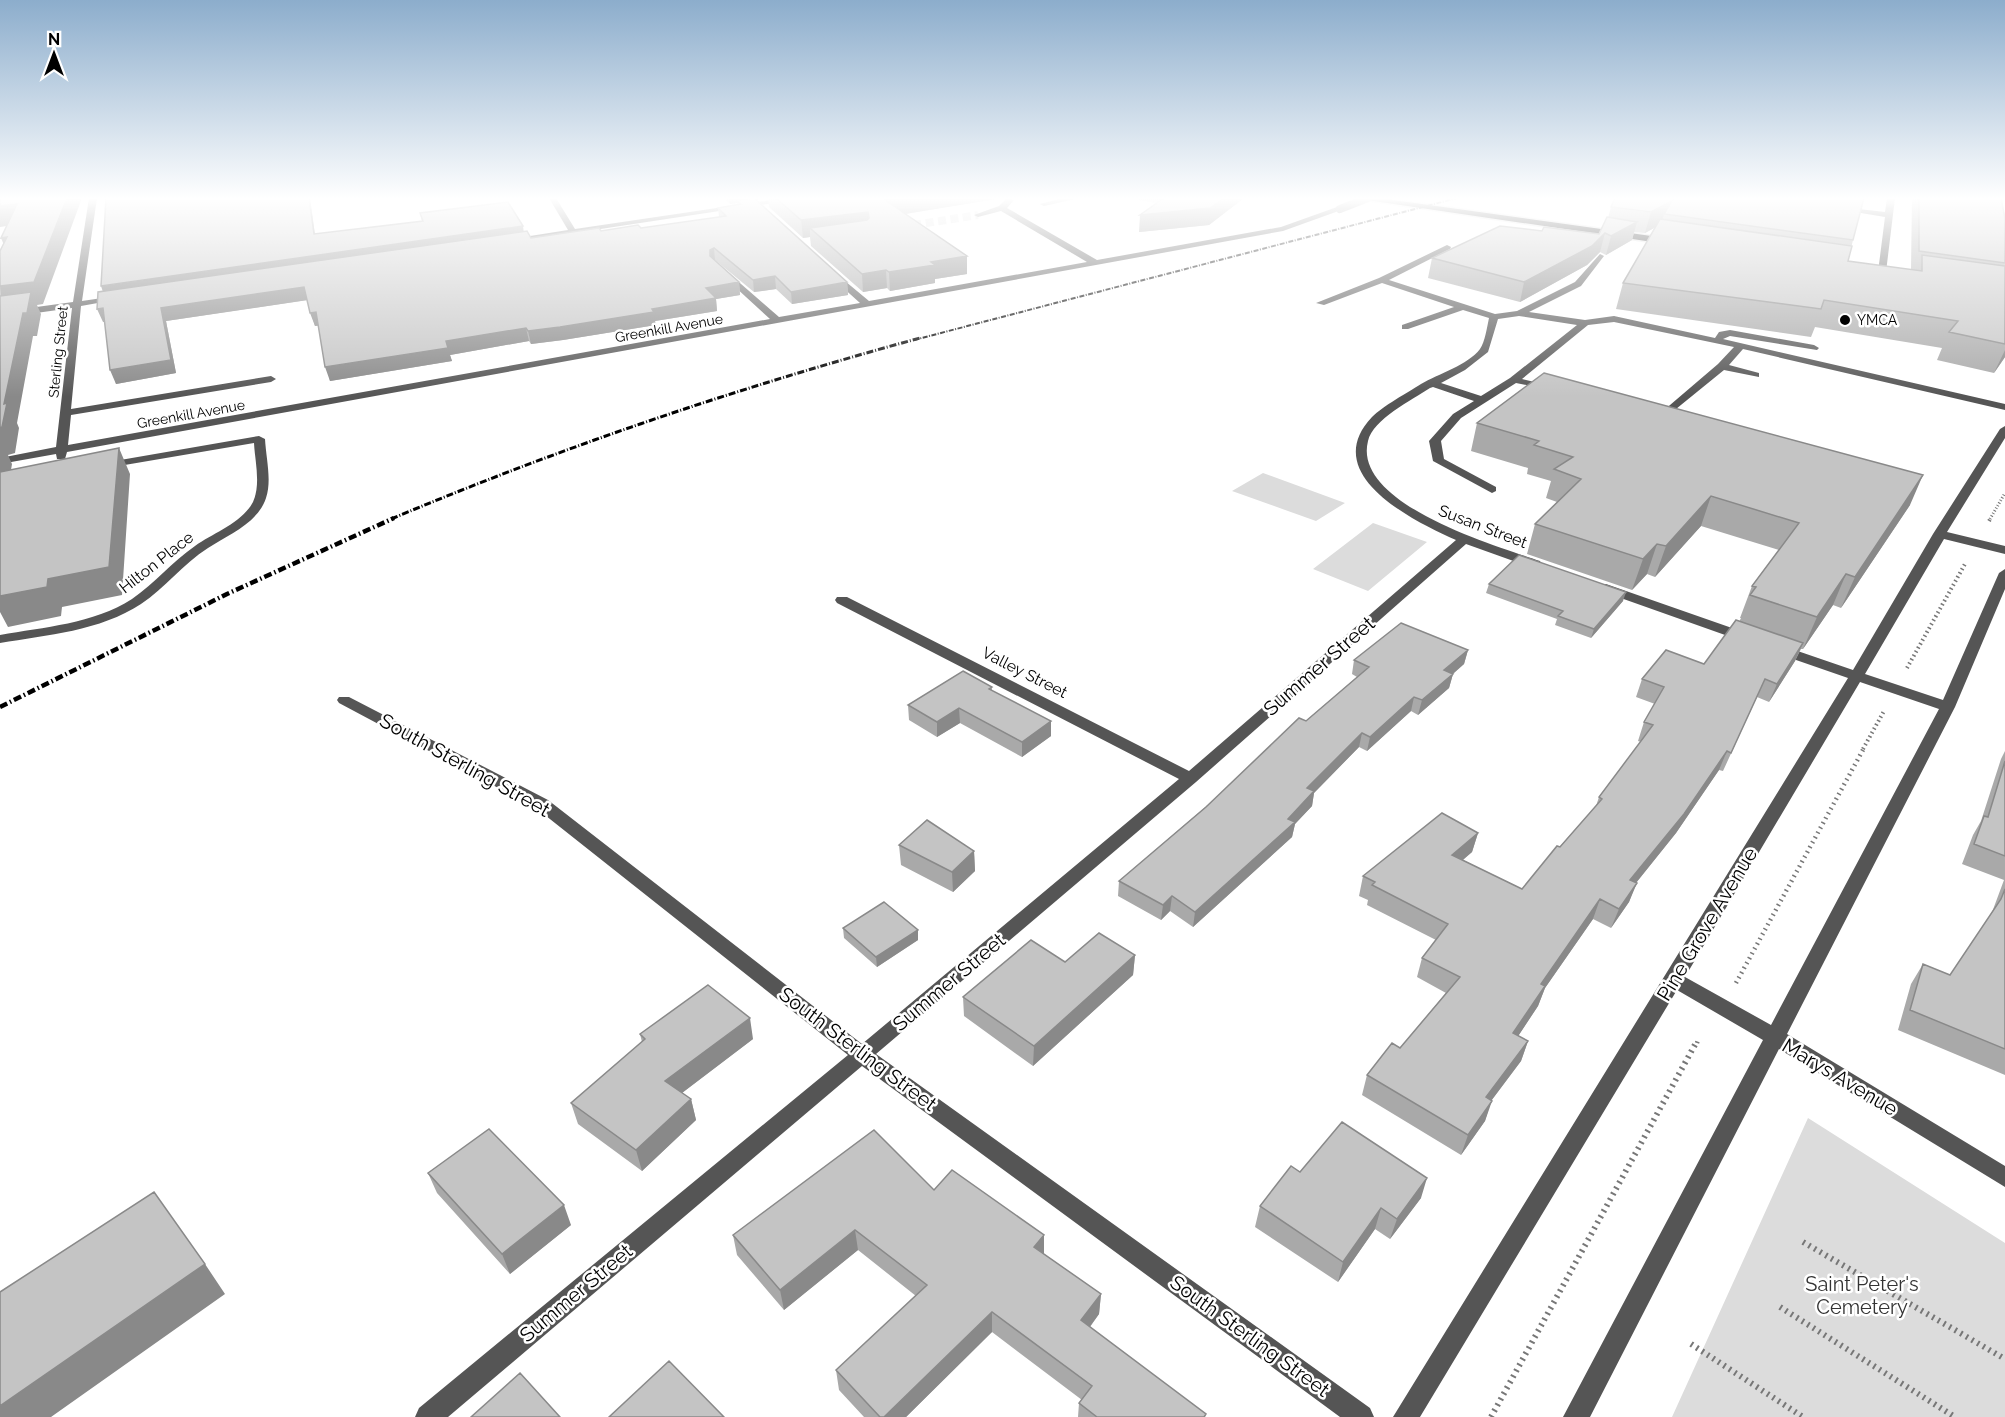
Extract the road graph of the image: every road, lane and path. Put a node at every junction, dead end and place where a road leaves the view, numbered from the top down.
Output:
1 (83, 264) edge
2 (1097, 264) edge
3 (1414, 264) edge
4 (1594, 264) edge
5 (1887, 264) edge
6 (716, 265) edge
7 (826, 267) edge
8 (1870, 270) edge
9 (1887, 272) joint
10 (1382, 280) junction
11 (124, 297) edge
12 (1321, 303) dead end
13 (77, 304) junction
14 (868, 305) junction
15 (1463, 307) junction
16 (1519, 314) junction
17 (0, 315) edge
18 (1494, 317) junction
19 (778, 321) junction
20 (1585, 323) junction
21 (1405, 327) dead end
22 (1717, 342) junction
23 (1741, 346) junction
24 (1814, 348) dead end
25 (1722, 366) junction
26 (1755, 375) dead end
27 (271, 379) dead end
28 (1514, 380) junction
29 (1432, 383) junction
30 (1557, 391) edge
31 (1482, 400) junction
32 (2005, 406) edge
33 (65, 413) junction
34 (1662, 420) edge
35 (2005, 429) edge
36 (61, 450) junction
37 (0, 461) edge
38 (59, 467) edge
39 (94, 468) edge
40 (1492, 489) dead end
41 (2005, 493) edge
42 (1939, 534) junction
43 (1464, 538) junction
44 (1977, 543) junction
45 (2005, 550) edge
46 (1552, 570) edge
47 (2005, 573) edge
48 (1596, 585) edge
49 (842, 600) dead end
50 (0, 639) edge
51 (1856, 677) junction
52 (1895, 690) junction
53 (345, 699) dead end
54 (1948, 707) junction
55 (1190, 778) junction
56 (1674, 980) junction
57 (1736, 983) dead end
58 (1774, 1036) junction
59 (1698, 1040) dead end
60 (862, 1055) junction
61 (2005, 1177) edge
62 (1803, 1242) dead end
63 (1780, 1307) dead end
64 (1691, 1344) dead end
65 (2005, 1359) edge
66 (428, 1417) edge
67 (1361, 1417) edge
68 (1406, 1417) edge
69 (1491, 1417) edge
70 (1576, 1417) edge
71 (1803, 1417) edge
72 (1954, 1417) edge

1 - 13 street, Sterling Street
2 - 14 street, Greenkill Avenue
3 - 10 street
4 - 16 street
5 - 9 street
6 - 19 street
7 - 14 street
8 - 9 highway
10 - 12 street
10 - 15 street
11 - 13 street
13 - 17 street
13 - 33 street, Sterling Street
14 - 19 street, Greenkill Avenue
15 - 18 street
15 - 21 street
16 - 18 street
16 - 20 street
18 - 29 street, Susan Street
19 - 36 street, Greenkill Avenue
20 - 22 street
20 - 28 street
22 - 23 street
22 - 24 street
23 - 25 street
23 - 32 street
25 - 26 street
25 - 34 street
27 - 33 street
28 - 30 street
28 - 31 street
29 - 31 street
29 - 43 street, Susan Street
31 - 40 street
33 - 36 street, Sterling Street
35 - 42 street, Pine Grove Avenue
36 - 37 street, Greenkill Avenue
36 - 38 street, Sterling Street
39 - 50 street, Hilton Place
41 - 44 path
42 - 44 street
42 - 51 street, Pine Grove Avenue
43 - 46 street, Susan Street
43 - 55 street, Summer Street
44 - 45 street
44 - 52 path
47 - 54 street
48 - 51 street
49 - 55 street, Valley Street
51 - 52 street
51 - 56 street, Pine Grove Avenue
52 - 54 street
52 - 57 path
53 - 60 street, South Sterling Street
54 - 58 street
55 - 60 street, Summer Street
56 - 58 street, Marys Avenue
56 - 68 street, Pine Grove Avenue
58 - 61 street, Marys Avenue
58 - 70 street
59 - 69 path
60 - 66 street, Summer Street
60 - 67 street, South Sterling Street
62 - 65 path
63 - 72 path
64 - 71 path

